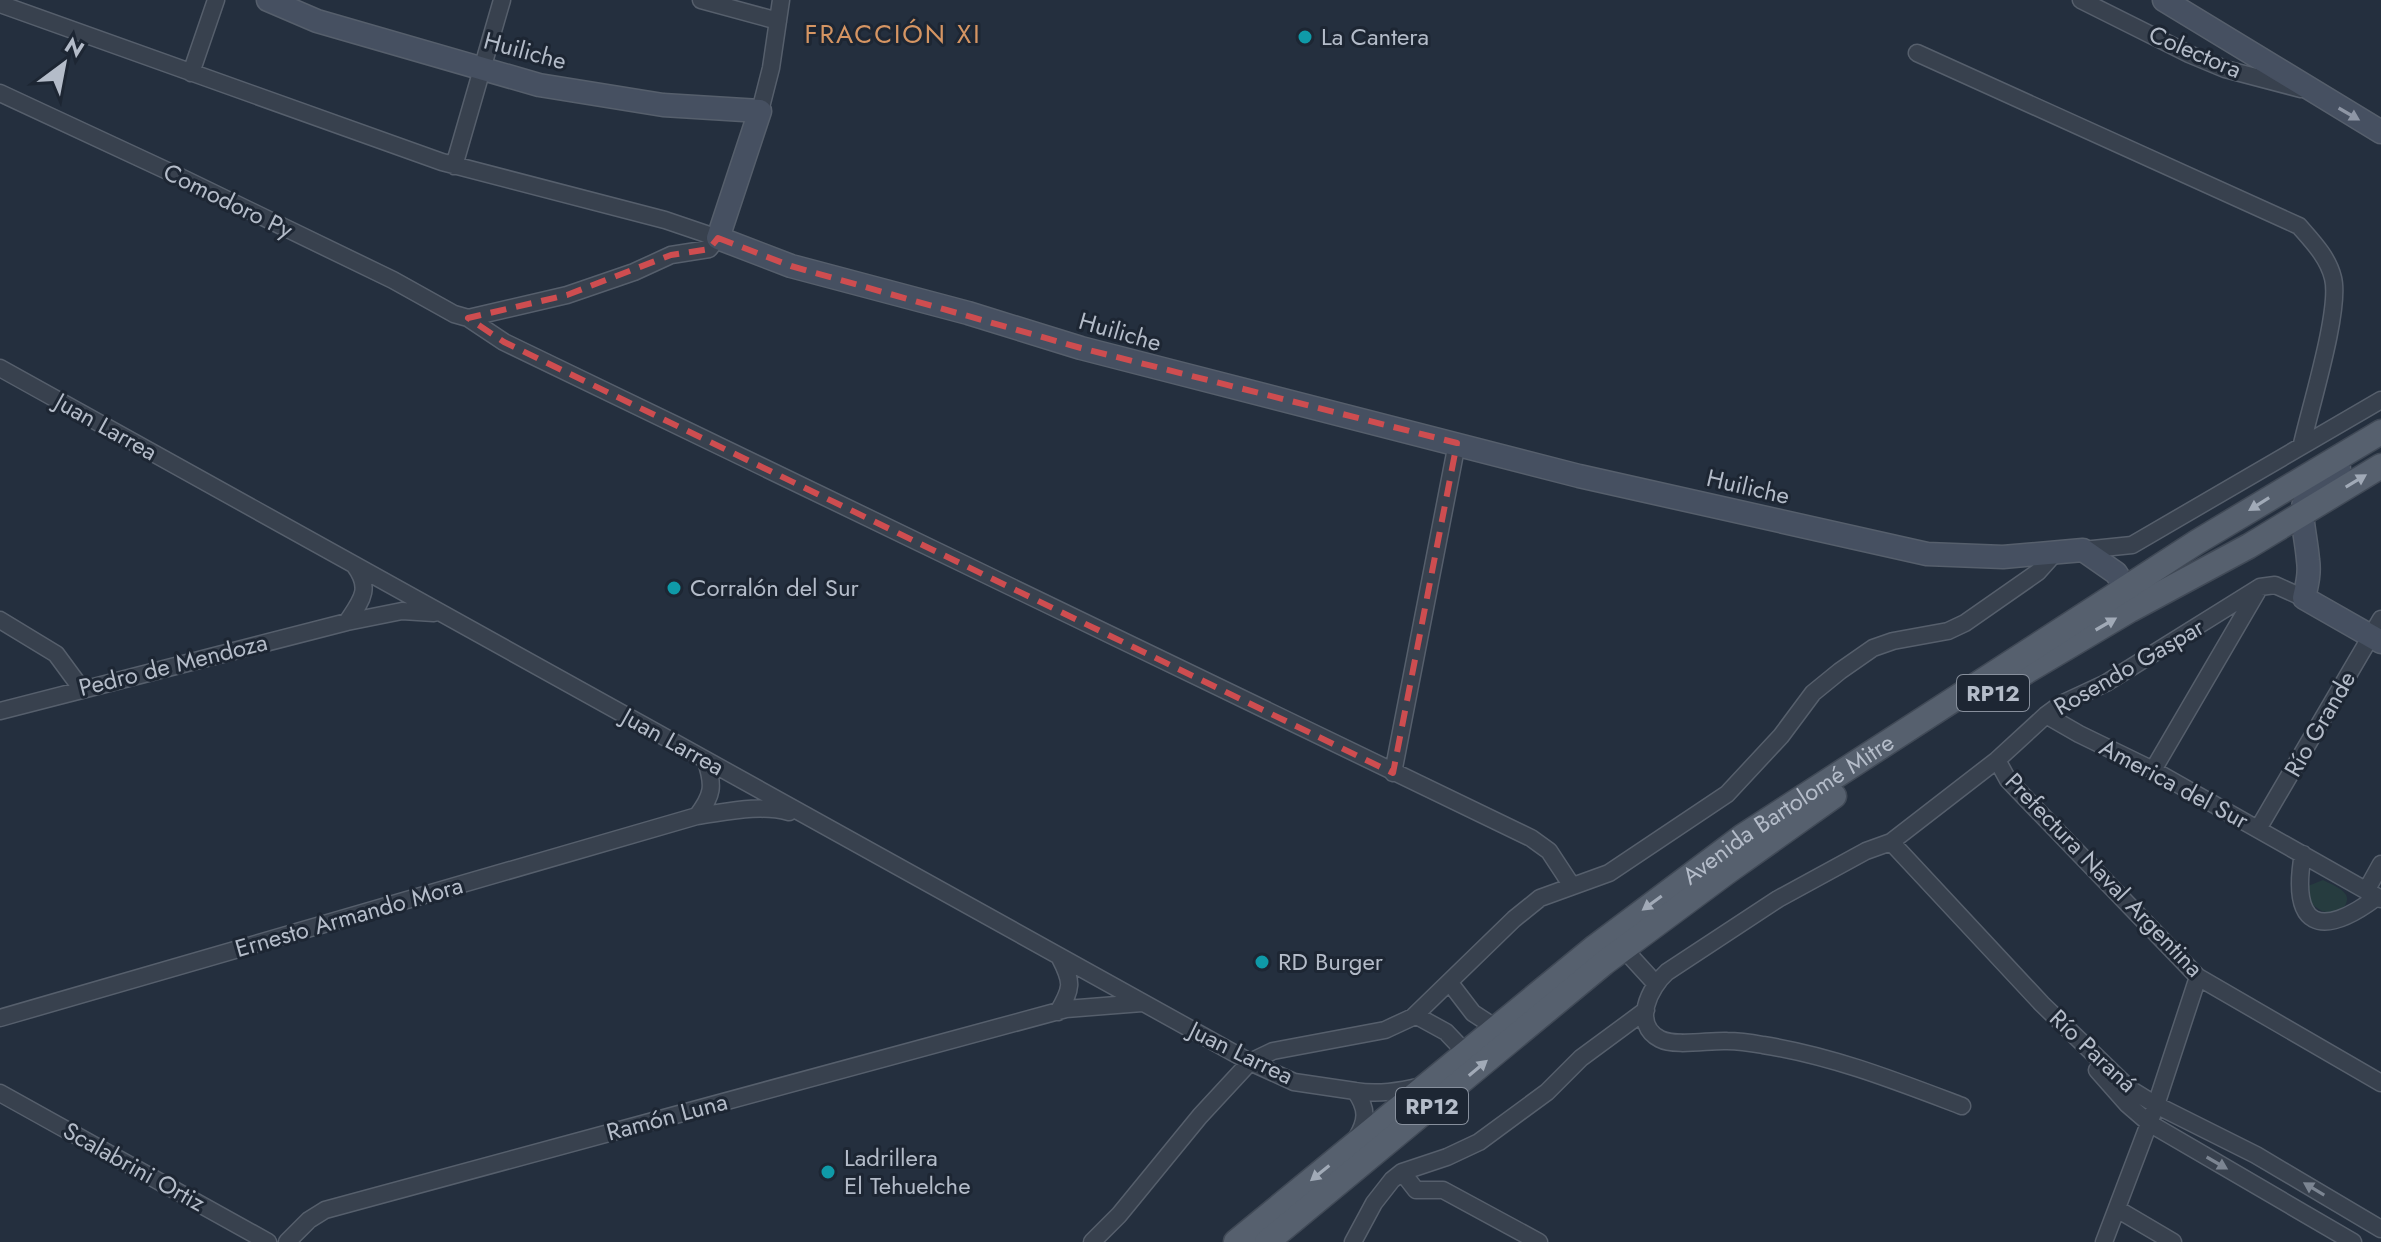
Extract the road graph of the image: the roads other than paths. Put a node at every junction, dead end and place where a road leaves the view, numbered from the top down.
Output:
1 (216, 0) edge
2 (268, 0) edge
3 (502, 0) edge
4 (701, 0) edge
5 (781, 0) edge
6 (2081, 0) edge
7 (2164, 0) edge
8 (0, 4) edge
9 (778, 21) junction
10 (1917, 53) dead end
11 (482, 67) junction
12 (191, 73) junction
13 (2312, 92) junction
14 (0, 93) edge
15 (760, 111) junction
16 (2381, 132) edge
17 (454, 166) junction
18 (718, 238) junction
19 (461, 316) junction
20 (0, 368) edge
21 (2381, 400) edge
22 (2381, 432) edge
23 (1457, 443) junction
24 (2381, 443) edge
25 (2302, 444) junction
26 (2381, 466) edge
27 (2301, 515) junction
28 (2083, 550) junction
29 (2056, 552) junction
30 (355, 565) junction
31 (2260, 587) junction
32 (2127, 590) junction
33 (2304, 598) junction
34 (440, 613) junction
35 (0, 620) edge
36 (347, 622) junction
37 (2378, 633) edge
38 (81, 688) junction
39 (0, 711) edge
40 (2046, 715) junction
41 (1997, 760) junction
42 (706, 761) junction
43 (2153, 770) junction
44 (1393, 773) junction
45 (697, 816) junction
46 (805, 816) junction
47 (2258, 829) junction
48 (1891, 842) junction
49 (2303, 854) junction
50 (2381, 864) edge
51 (1572, 886) junction
52 (2375, 895) edge
53 (1623, 948) junction
54 (1060, 957) junction
55 (2198, 977) junction
56 (1450, 983) junction
57 (1655, 983) junction
58 (1143, 1003) junction
59 (2042, 1004) junction
60 (1646, 1010) junction
61 (1058, 1012) junction
62 (1415, 1015) junction
63 (0, 1018) edge
64 (1496, 1028) junction
65 (1466, 1053) junction
66 (1250, 1062) junction
67 (2381, 1083) edge
68 (1427, 1085) junction
69 (1355, 1091) junction
70 (0, 1093) edge
71 (2156, 1105) junction
72 (1962, 1106) dead end
73 (2149, 1123) junction
74 (1350, 1149) junction
75 (1402, 1172) junction
76 (2117, 1209) junction
77 (2381, 1229) edge
78 (268, 1242) edge
79 (287, 1242) edge
80 (1092, 1242) edge
81 (1236, 1242) edge
82 (1267, 1242) edge
83 (1353, 1242) edge
84 (1539, 1242) edge
85 (2104, 1242) edge
86 (2173, 1242) edge
87 (2353, 1242) edge

1 - 12 street
2 - 11 street, Huiliche
3 - 11 street
4 - 9 street
5 - 9 street
6 - 13 street, Colectora
7 - 13 street
8 - 12 street
9 - 15 street
10 - 25 street
11 - 15 street, Huiliche
11 - 17 street
12 - 17 street
13 -> 16 street
14 - 19 street, Comodoro Py
15 - 18 street
17 - 18 street
18 - 19 street
18 - 23 street, Huiliche
19 - 44 street, Comodoro Py
20 - 30 street, Juan Larrea
21 - 25 street
22 -> 32 main road, Avenida Bartolomé Mitre / RP12
23 - 29 street, Huiliche
23 - 44 street
24 - 27 street
25 - 28 street
27 -> 26 main road, Avenida Bartolomé Mitre / RP12
27 - 33 street
53 -> 27 main road, Avenida Bartolomé Mitre / RP12
28 - 29 street, Huiliche
28 - 32 street
29 - 51 street
30 - 34 street, Juan Larrea
30 - 36 street
31 - 33 street
31 - 40 street, Rosendo Gaspar
31 - 43 street
32 -> 64 main road, Avenida Bartolomé Mitre / RP12
33 - 37 street
34 - 36 street, Pedro de Mendoza
34 - 42 street, Juan Larrea
35 - 38 street
36 - 38 street, Pedro de Mendoza
37 - 47 street, Río Grande
38 - 39 street, Pedro de Mendoza
40 - 41 street, Rosendo Gaspar
40 - 43 street, America del Sur
41 - 48 street, Rosendo Gaspar
41 - 55 street, Prefectura Naval Argentina
42 - 45 street
42 - 46 street, Juan Larrea
43 - 47 street, America del Sur
44 - 51 street, Comodoro Py
45 - 46 street, Ernesto Armando Mora
45 - 63 street, Ernesto Armando Mora
46 - 54 street, Juan Larrea
47 - 49 street, America del Sur
48 - 57 street, Rosendo Gaspar
48 - 59 street, Río Paraná
49 - 52 street, America del Sur
49 - 52 street
50 - 52 street
51 - 56 street
53 - 57 street
82 -> 53 main road, Avenida Bartolomé Mitre / RP12
54 - 58 street, Juan Larrea
54 - 61 street
55 - 67 street, Prefectura Naval Argentina
55 - 71 street
56 - 62 street
56 - 64 street
57 - 60 street
58 - 61 street, Ramón Luna
58 - 66 street, Juan Larrea
59 - 71 street, Río Paraná
59 - 73 street
60 - 72 street
60 - 75 street
61 - 79 street, Ramón Luna
62 - 65 street
62 - 66 street
64 - 65 main road, Avenida Bartolomé Mitre / RP12
65 - 68 main road, Avenida Bartolomé Mitre / RP12
66 - 69 street, Juan Larrea
66 - 80 street
68 - 69 street, Juan Larrea
68 - 74 main road, Avenida Bartolomé Mitre / RP12
69 - 74 street
70 - 78 street, Scalabrini Ortiz
71 - 73 street
77 -> 71 street, Río Paraná
73 - 76 street
73 -> 87 street
74 -> 81 main road, Avenida Bartolomé Mitre / RP12
75 - 83 street
75 - 84 street
76 - 85 street
76 - 86 street

